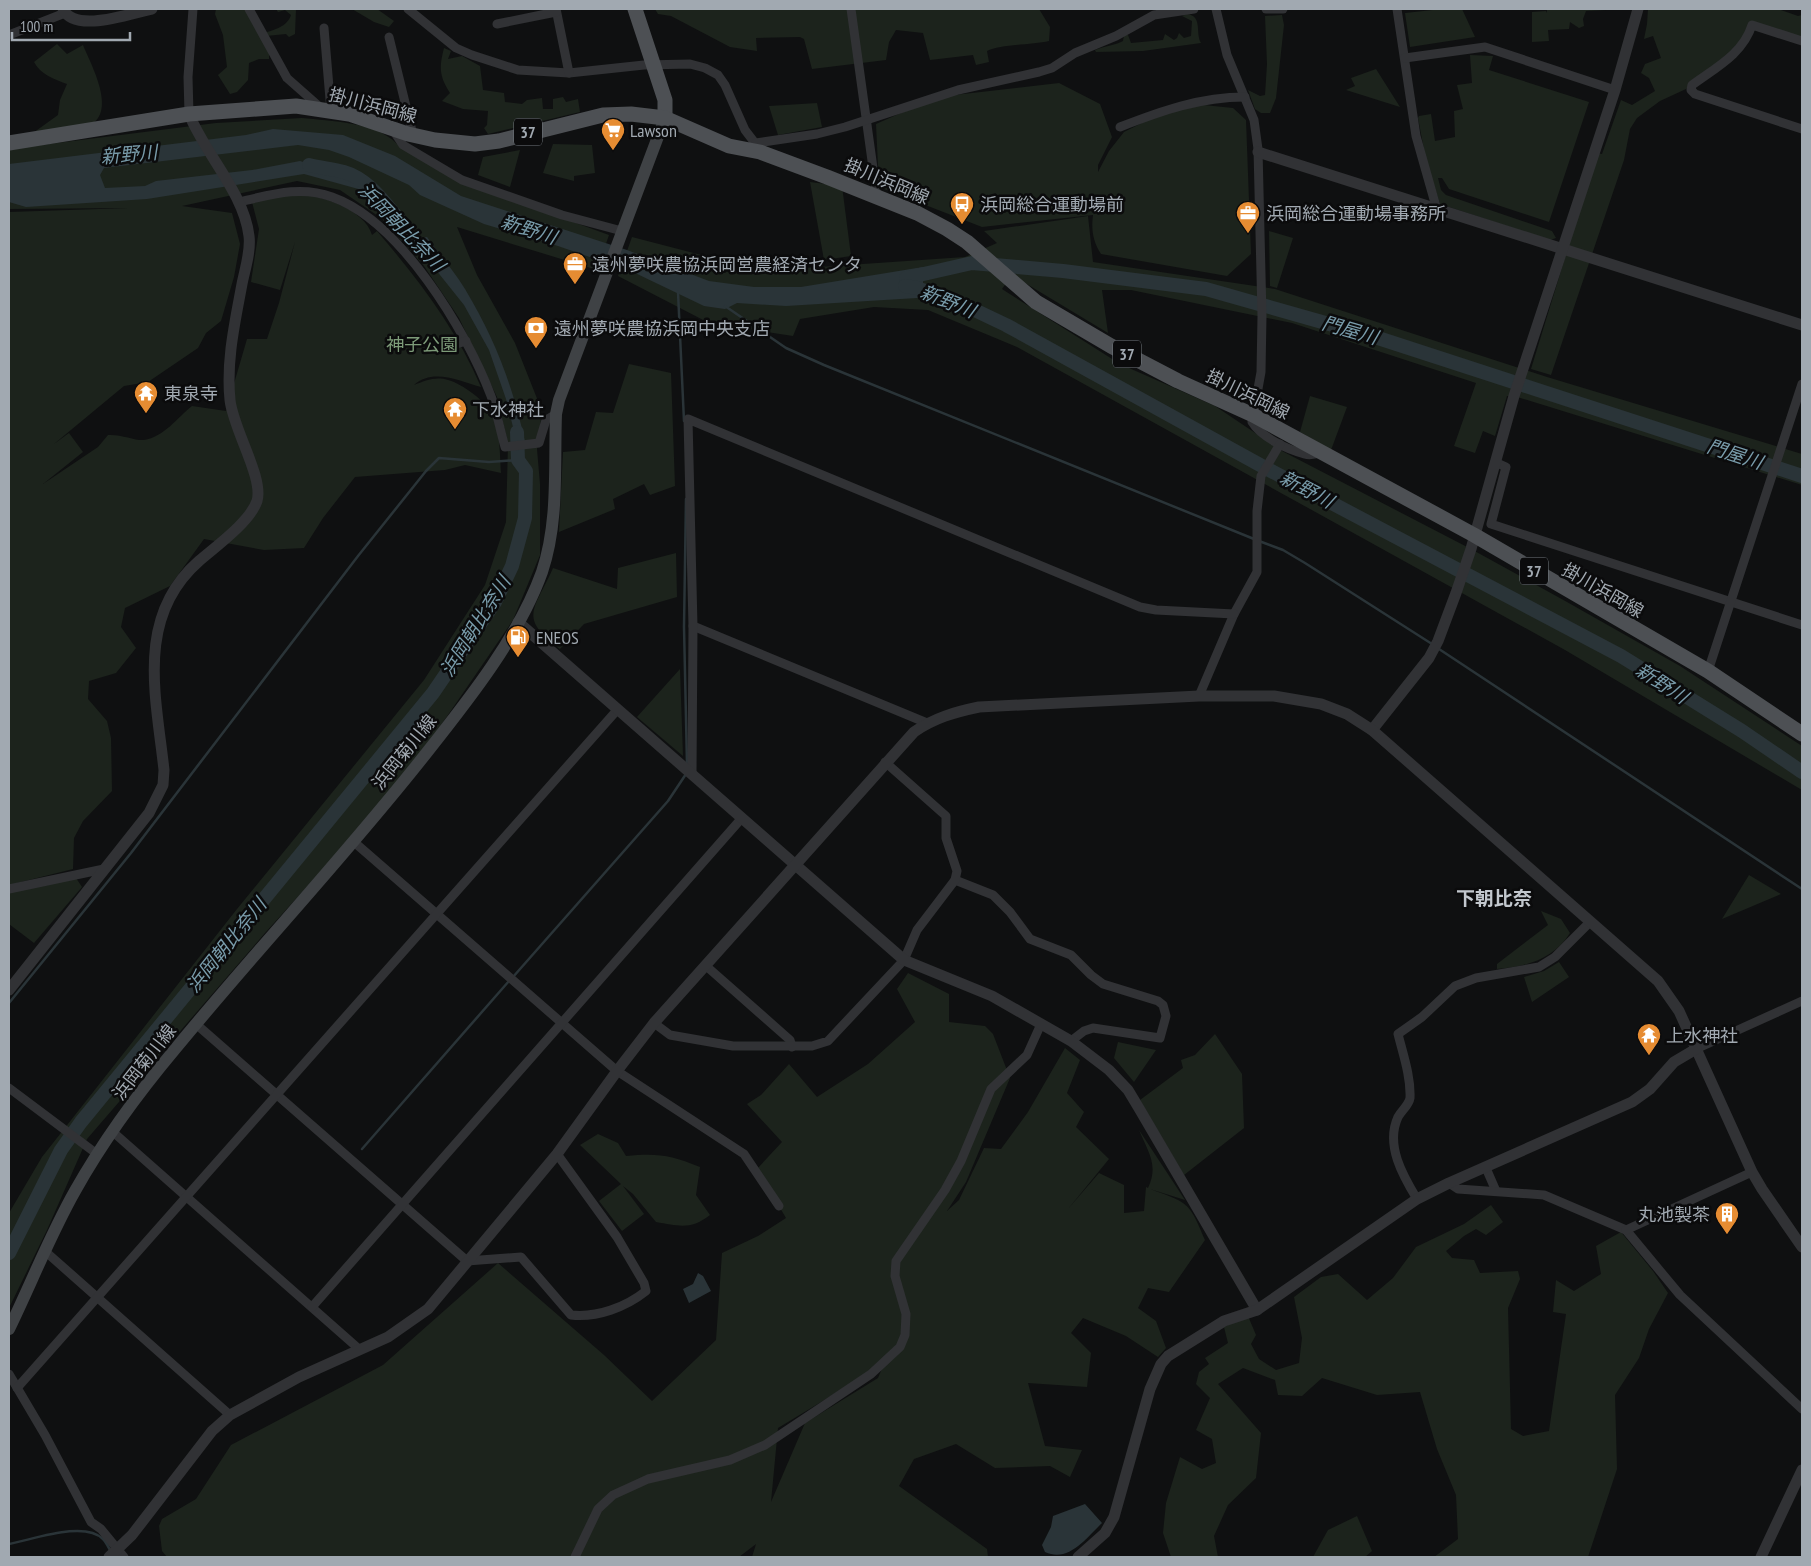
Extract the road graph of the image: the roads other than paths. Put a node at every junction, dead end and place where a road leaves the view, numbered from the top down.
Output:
1 (152, 9) edge
2 (193, 9) edge
3 (249, 9) edge
4 (408, 9) edge
5 (635, 9) edge
6 (852, 9) edge
7 (1194, 9) edge
8 (1216, 9) edge
9 (1266, 9) edge
10 (1283, 9) edge
11 (1398, 9) edge
12 (1638, 9) edge
13 (556, 10) edge
14 (64, 11) edge
15 (497, 24) dead end
16 (324, 28) dead end
17 (9, 35) edge
18 (389, 37) dead end
19 (1802, 41) edge
20 (1405, 58) junction
21 (654, 66) junction
22 (569, 73) junction
23 (1615, 90) junction
24 (1245, 97) junction
25 (327, 110) junction
26 (665, 118) junction
27 (191, 120) junction
28 (867, 121) junction
29 (1120, 127) dead end
30 (392, 128) junction
31 (1802, 129) edge
32 (413, 135) junction
33 (9, 143) edge
34 (758, 147) junction
35 (1258, 152) junction
36 (877, 197) junction
37 (237, 200) junction
38 (1437, 210) junction
39 (621, 233) junction
40 (1564, 250) junction
41 (1802, 325) edge
42 (466, 341) junction
43 (453, 345) dead end
44 (1802, 384) edge
45 (556, 414) junction
46 (1253, 415) junction
47 (1279, 446) junction
48 (1320, 453) junction
49 (1495, 462) junction
50 (1473, 542) junction
51 (1730, 602) junction
52 (1234, 614) junction
53 (518, 622) junction
54 (1802, 625) edge
55 (693, 626) junction
56 (1708, 671) junction
57 (1199, 696) junction
58 (618, 709) junction
59 (927, 723) junction
60 (1372, 730) junction
61 (1802, 734) edge
62 (885, 762) junction
63 (692, 775) junction
64 (741, 819) junction
65 (354, 842) junction
66 (794, 865) junction
67 (104, 869) junction
68 (954, 880) junction
69 (9, 889) edge
70 (437, 914) junction
71 (1589, 923) junction
72 (904, 960) junction
73 (705, 965) junction
74 (9, 990) edge
75 (1802, 1001) edge
76 (561, 1023) junction
77 (654, 1023) junction
78 (196, 1024) junction
79 (1041, 1024) junction
80 (1071, 1041) junction
81 (792, 1047) junction
82 (1696, 1049) junction
83 (617, 1071) junction
84 (9, 1088) edge
85 (277, 1095) junction
86 (113, 1132) junction
87 (93, 1151) junction
88 (558, 1154) junction
89 (1486, 1168) junction
90 (1752, 1172) junction
91 (1449, 1183) junction
92 (1496, 1191) junction
93 (188, 1196) junction
94 (1417, 1200) junction
95 (401, 1204) junction
96 (779, 1206) dead end
97 (1626, 1230) junction
98 (1802, 1247) edge
99 (46, 1252) junction
100 (466, 1261) junction
101 (99, 1297) junction
102 (312, 1307) junction
103 (1257, 1310) junction
104 (9, 1330) edge
105 (359, 1349) junction
106 (9, 1374) edge
107 (17, 1388) junction
108 (1802, 1409) edge
109 (230, 1415) junction
110 (1802, 1470) edge
111 (121, 1553) edge
112 (109, 1557) edge
113 (575, 1557) edge
114 (1078, 1557) edge
115 (1760, 1557) edge

1 - 14 street
2 - 27 street
3 - 25 street
4 - 22 street
5 - 21 main road
6 - 28 street
7 - 28 street
8 - 24 street
9 - 10 street
11 - 20 street
12 - 23 street
13 - 15 street
13 - 22 street
14 - 17 street
16 - 25 street
18 - 32 street
19 - 31 street
20 - 23 street
20 - 38 street
21 - 22 street
21 - 26 main road
21 - 34 street
23 - 40 street
24 - 29 street
24 - 35 street
25 - 27 main road, 掛川浜岡線 / 37
25 - 30 main road, 掛川浜岡線 / 37
26 - 32 main road, 掛川浜岡線 / 37
26 - 34 main road, 掛川浜岡線 / 37
26 - 39 main road, 浜岡菊川線
27 - 33 main road, 掛川浜岡線 / 37
27 - 37 street
28 - 34 street
28 - 36 street
30 - 32 main road, 掛川浜岡線 / 37
30 - 39 street
34 - 36 main road, 掛川浜岡線 / 37
35 - 38 street
35 - 46 street
36 - 46 main road, 掛川浜岡線 / 37
37 - 42 street
37 - 67 street
38 - 40 street
39 - 45 main road, 浜岡菊川線
40 - 41 street
40 - 49 street
42 - 43 street
42 - 45 street
44 - 51 street
45 - 53 main road, 浜岡菊川線
46 - 47 street
46 - 48 main road, 掛川浜岡線 / 37
47 - 48 street
47 - 52 street
48 - 50 main road, 掛川浜岡線 / 37
49 - 50 street
49 - 51 street
50 - 56 main road, 掛川浜岡線 / 37
50 - 60 street
51 - 54 street
51 - 56 street
52 - 55 street
52 - 57 street
53 - 58 street
53 - 65 main road, 浜岡菊川線
55 - 59 street
55 - 63 street
56 - 61 main road, 掛川浜岡線 / 37
57 - 59 street
57 - 60 street
58 - 63 street
58 - 70 street
59 - 62 street
60 - 71 street
62 - 66 street
62 - 68 street
63 - 64 street
64 - 66 street
64 - 76 street
65 - 70 street
65 - 78 main road, 浜岡菊川線
66 - 72 street
66 - 73 street
67 - 69 street
67 - 74 street
68 - 72 street
68 - 80 street
70 - 76 street
70 - 85 street
71 - 82 street
71 - 94 street
72 - 79 street
72 - 81 street
73 - 77 street
73 - 81 street
75 - 82 street
76 - 83 street
76 - 95 street
77 - 81 street
77 - 83 street
78 - 85 street
78 - 86 main road, 浜岡菊川線
79 - 80 street
79 - 113 street
80 - 103 street
82 - 89 street
82 - 90 street
83 - 88 street
83 - 96 street
84 - 87 street
85 - 93 street
85 - 95 street
86 - 87 main road, 浜岡菊川線
86 - 93 street
87 - 99 main road, 浜岡菊川線
88 - 100 street
88 - 100 street
89 - 91 street
89 - 92 street
90 - 97 street
90 - 98 street
91 - 92 street
91 - 94 street
92 - 97 street
93 - 101 street
93 - 102 street
94 - 103 street
95 - 100 street
95 - 102 street
97 - 108 street
99 - 101 street
99 - 104 main road, 浜岡菊川線
100 - 105 street
101 - 107 street
101 - 109 street
102 - 105 street
103 - 114 street
105 - 109 street
106 - 107 street
107 - 111 street
109 - 111 street
110 - 115 street
111 - 112 street

